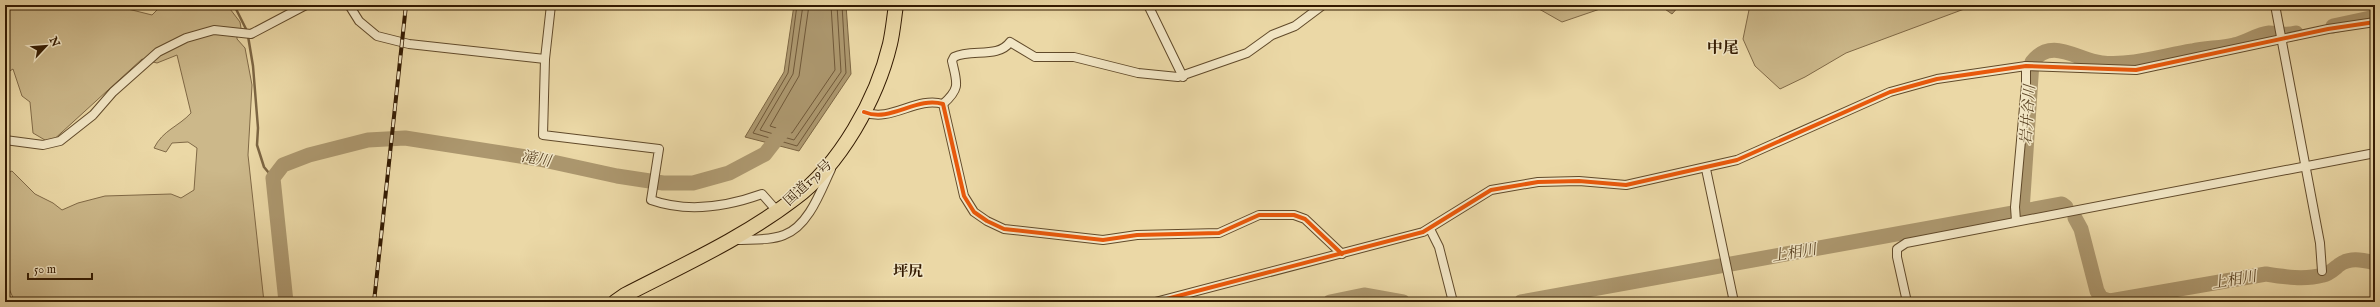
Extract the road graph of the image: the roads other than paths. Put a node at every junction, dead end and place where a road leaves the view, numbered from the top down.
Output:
1 (306, 5) edge
2 (350, 5) edge
3 (551, 5) edge
4 (896, 5) edge
5 (1148, 5) edge
6 (1323, 5) edge
7 (2275, 5) edge
8 (2375, 22) edge
9 (2280, 40) junction
10 (546, 59) junction
11 (2030, 66) junction
12 (1183, 77) junction
13 (943, 104) junction
14 (864, 112) junction
15 (5, 140) edge
16 (2375, 153) edge
17 (835, 158) junction
18 (2305, 166) junction
19 (1706, 169) junction
20 (777, 211) junction
21 (2016, 219) junction
22 (1430, 229) junction
23 (731, 240) junction
24 (1342, 254) junction
25 (2322, 271) dead end
26 (615, 302) edge
27 (1155, 302) edge
28 (1453, 302) edge
29 (1734, 302) edge
30 (1907, 302) edge

1 - 15 street
2 - 10 street
3 - 10 street
4 - 14 highway, 国道179号
5 - 12 street
6 - 12 street
7 - 9 street
8 - 9 street
9 - 11 street
9 - 18 street
10 - 20 street
11 - 19 street
11 - 21 street
12 - 13 street
13 - 14 street
13 - 24 street
14 - 17 highway, 国道179号
16 - 18 street
17 - 20 highway, 国道179号
17 - 23 street
18 - 21 street
18 - 25 street
19 - 22 street
19 - 29 street
20 - 23 highway, 国道179号
21 - 30 street
22 - 24 street
22 - 28 street
23 - 26 highway, 国道179号
24 - 27 street

